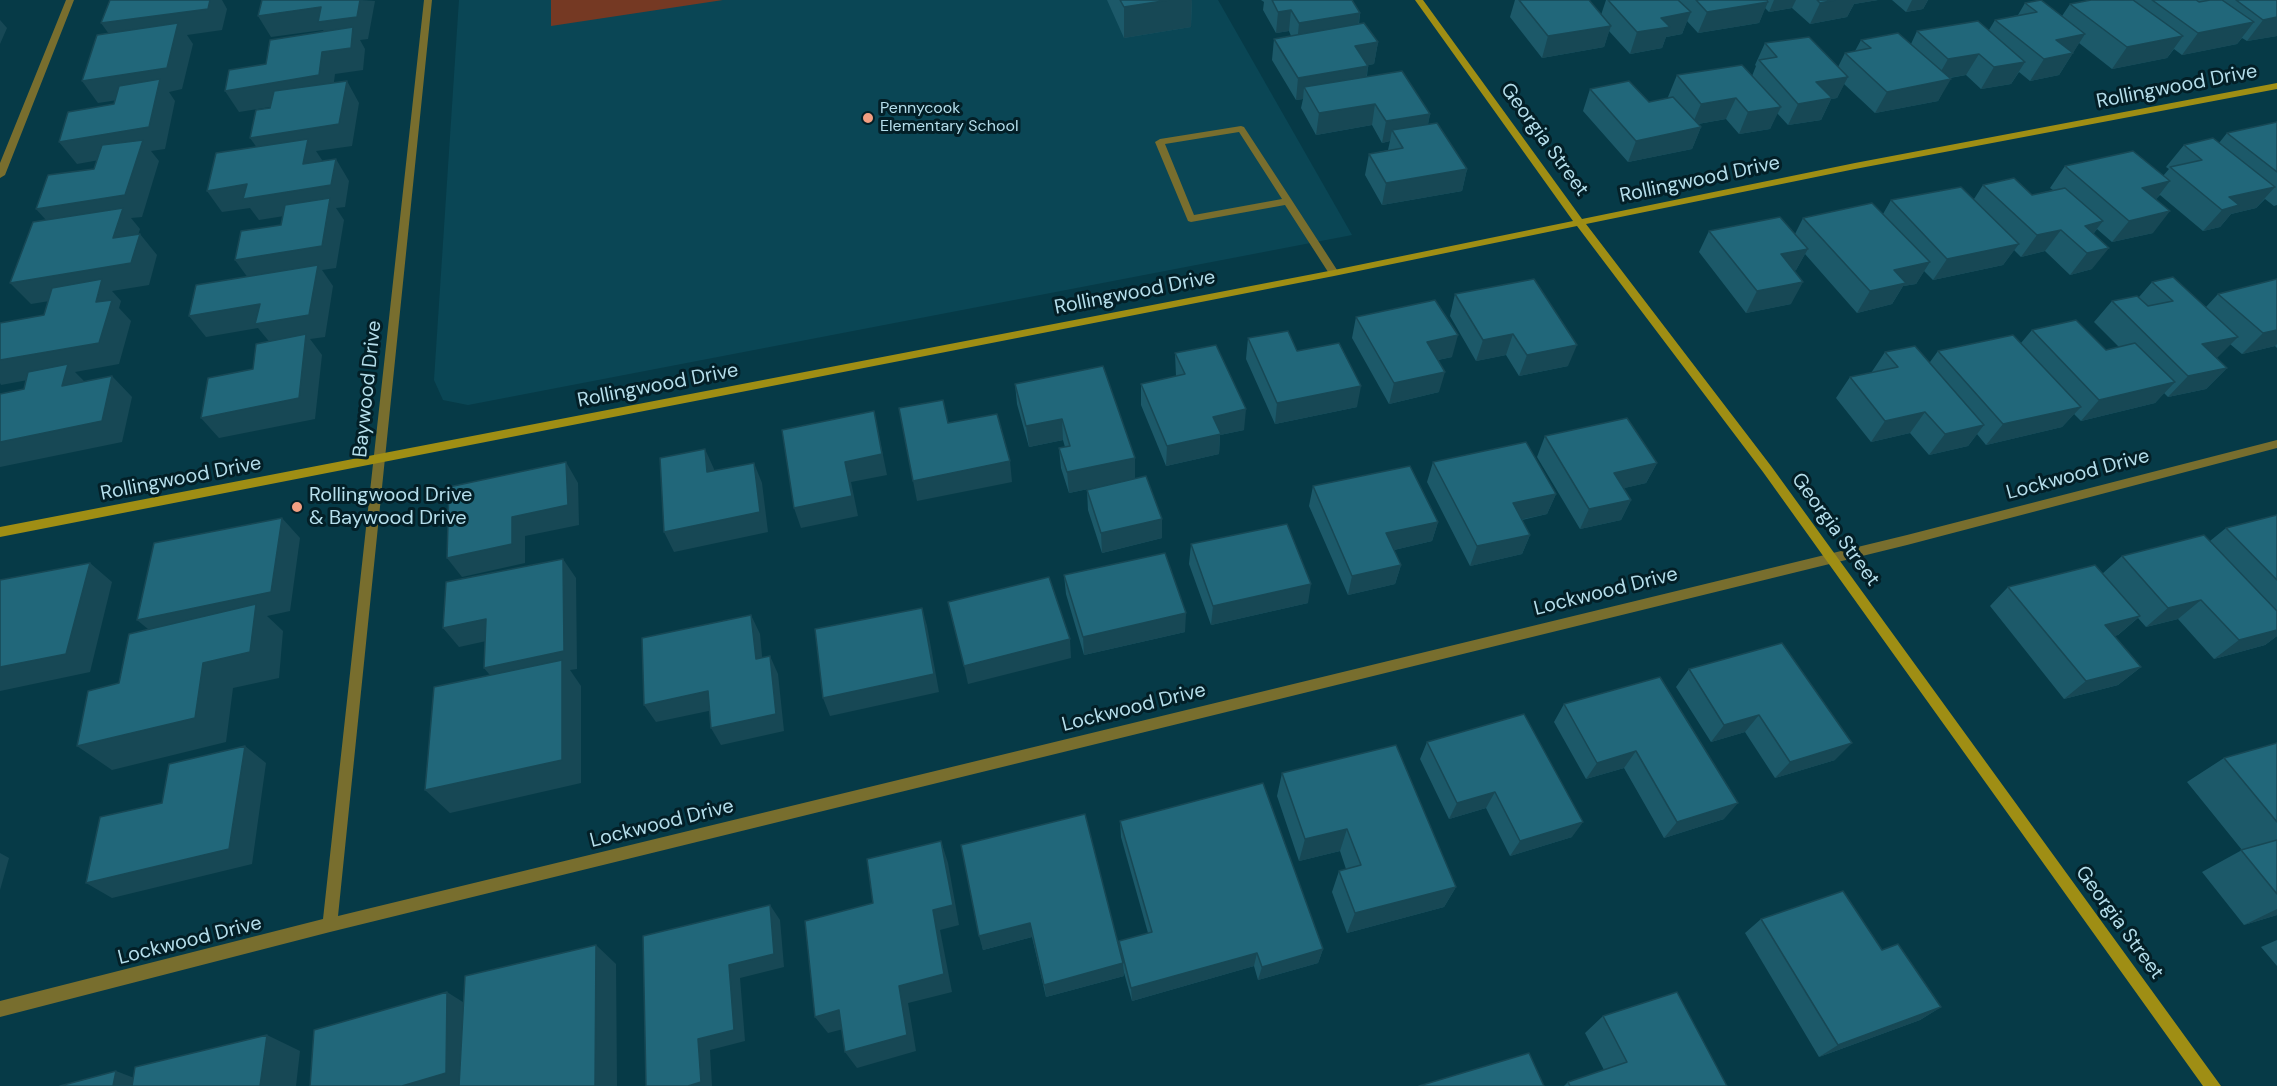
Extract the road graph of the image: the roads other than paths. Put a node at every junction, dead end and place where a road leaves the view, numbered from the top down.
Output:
1 (70, 0) edge
2 (428, 0) edge
3 (1419, 0) edge
4 (2277, 86) edge
5 (0, 175) edge
6 (1288, 201) junction
7 (1580, 223) junction
8 (1334, 273) junction
9 (2277, 444) edge
10 (379, 459) junction
11 (0, 532) edge
12 (1831, 558) junction
13 (330, 926) junction
14 (0, 1009) edge
15 (2213, 1086) edge

1 - 5 street
2 - 10 street, Baywood Drive
3 - 7 street, Georgia Street
4 - 7 street, Rollingwood Drive
6 - 6 street
6 - 8 street
7 - 8 street, Rollingwood Drive
7 - 12 street, Georgia Street
8 - 10 street, Rollingwood Drive
9 - 12 street, Lockwood Drive
10 - 11 street, Rollingwood Drive
10 - 13 street, Baywood Drive
12 - 13 street, Lockwood Drive
12 - 15 street, Georgia Street
13 - 14 street, Lockwood Drive

